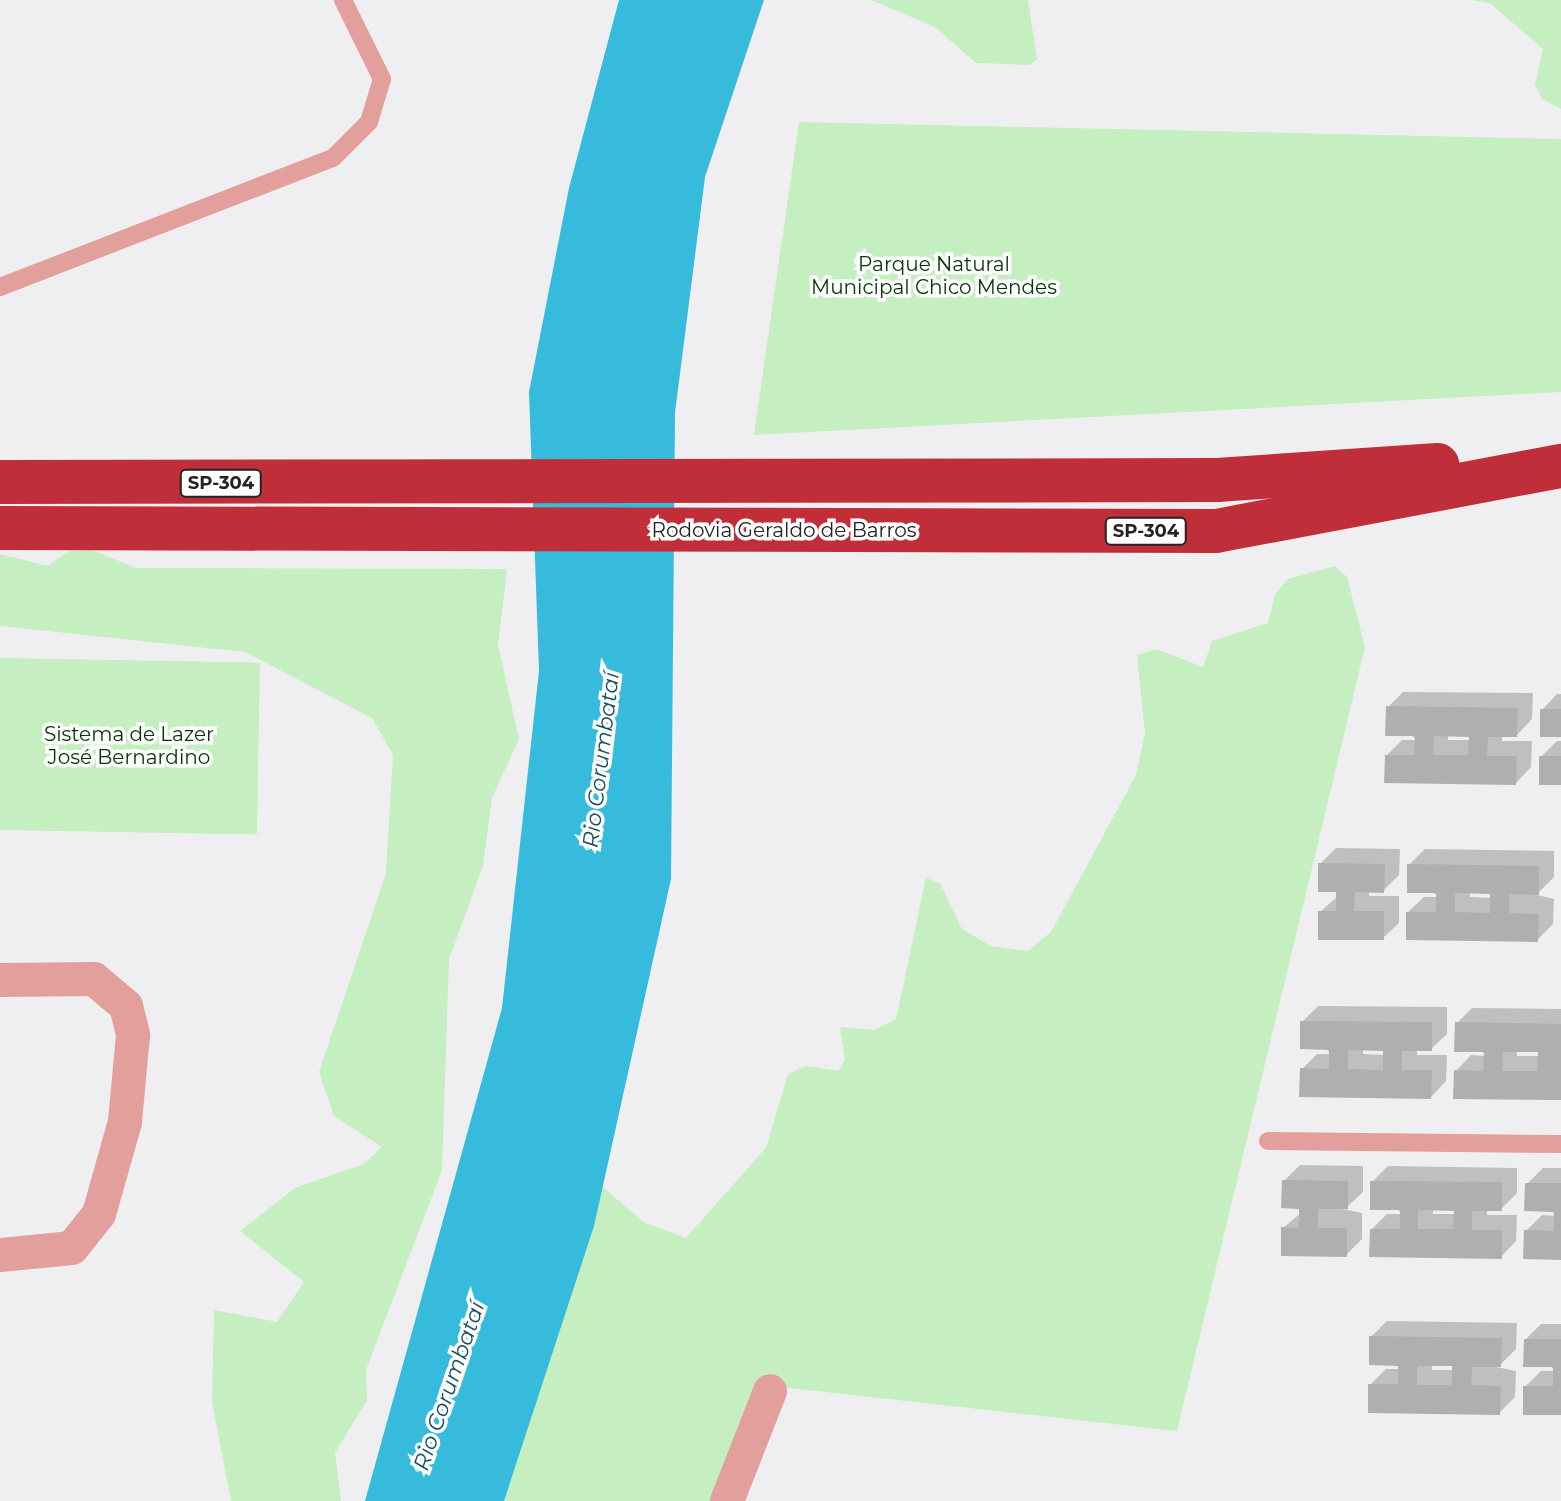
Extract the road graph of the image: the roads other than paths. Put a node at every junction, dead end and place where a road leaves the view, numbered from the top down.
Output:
1 (343, 0) edge
2 (0, 287) edge
3 (1561, 457) edge
4 (1561, 466) edge
5 (0, 482) edge
6 (0, 528) edge
7 (0, 980) edge
8 (1268, 1141) dead end
9 (1561, 1144) edge
10 (0, 1255) edge
11 (770, 1391) dead end
12 (727, 1501) edge

1 - 2 lane
3 - 5 highway, SP-304
4 - 6 highway, Rodovia Geraldo de Barros / SP-304
7 - 10 street
8 - 9 lane
11 - 12 street

